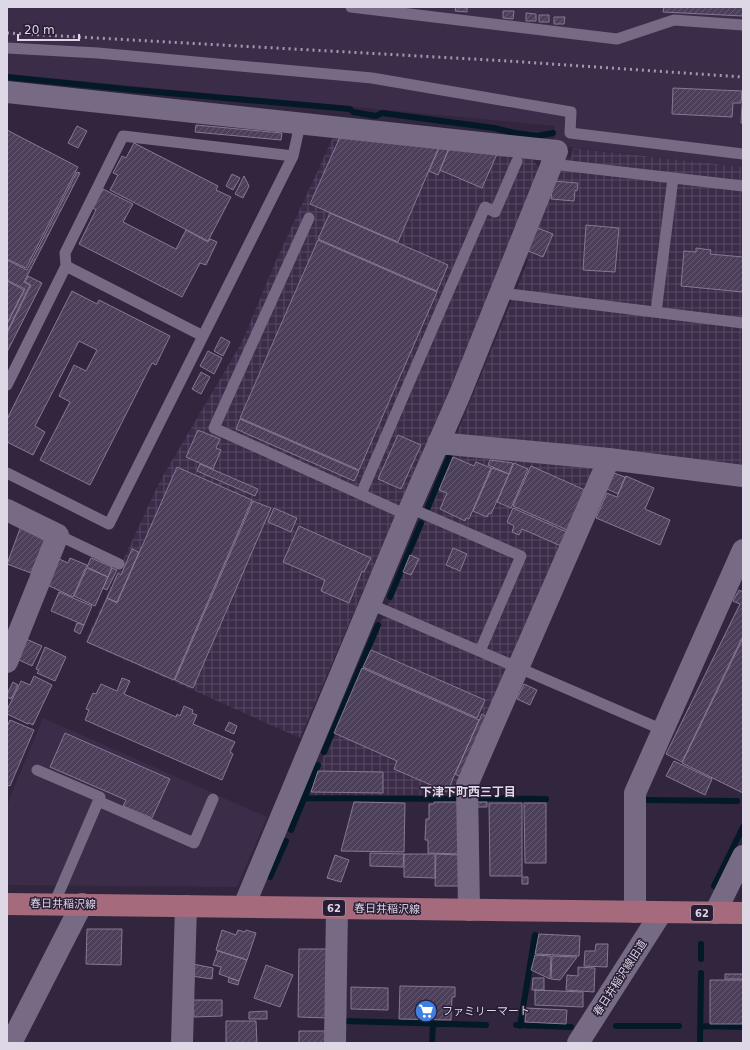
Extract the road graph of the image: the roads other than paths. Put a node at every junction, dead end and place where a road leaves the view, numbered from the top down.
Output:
1 (351, 7) edge
2 (743, 25) edge
3 (7, 48) edge
4 (7, 92) edge
5 (300, 124) junction
6 (743, 154) edge
7 (294, 156) junction
8 (517, 161) dead end
9 (552, 164) junction
10 (673, 178) junction
11 (743, 186) edge
12 (309, 218) dead end
13 (66, 266) junction
14 (500, 292) junction
15 (656, 312) junction
16 (743, 323) edge
17 (203, 336) junction
18 (7, 385) edge
19 (438, 443) junction
20 (609, 460) junction
21 (7, 473) edge
22 (743, 476) edge
23 (360, 494) junction
24 (7, 510) edge
25 (408, 511) junction
26 (58, 535) junction
27 (743, 550) edge
28 (119, 564) dead end
29 (370, 604) junction
30 (480, 651) junction
31 (7, 662) edge
32 (518, 668) junction
33 (663, 730) junction
34 (38, 770) dead end
35 (213, 799) dead end
36 (98, 801) junction
37 (743, 856) edge
38 (7, 904) edge
39 (54, 904) junction
40 (82, 904) junction
41 (186, 906) junction
42 (244, 906) junction
43 (337, 908) junction
44 (469, 910) junction
45 (635, 912) junction
46 (661, 913) junction
47 (715, 913) junction
48 (743, 913) edge
49 (11, 1043) edge
50 (182, 1043) edge
51 (335, 1043) edge
52 (578, 1043) edge

1 - 2 lane
3 - 6 lane
4 - 5 street
5 - 7 lane
5 - 9 street
7 - 13 lane
7 - 17 lane
8 - 23 lane
9 - 10 lane
9 - 14 street
10 - 11 lane
10 - 15 lane
12 - 23 lane
13 - 17 lane
13 - 18 lane
14 - 15 lane
14 - 19 street
15 - 16 lane
17 - 21 lane
19 - 20 street
19 - 25 street
20 - 22 street
20 - 32 street
23 - 25 lane
24 - 26 street
25 - 29 street
25 - 30 lane
26 - 28 lane
26 - 31 street
27 - 33 street
29 - 30 lane
29 - 42 street
30 - 32 lane
32 - 33 lane
32 - 44 street
33 - 45 street
34 - 36 lane
35 - 36 lane
36 - 39 lane
37 - 47 street
38 - 39 main road, 春日井稲沢線 / 62
39 - 40 main road, 春日井稲沢線 / 62
40 - 41 main road, 春日井稲沢線 / 62
40 - 49 street
41 - 42 main road, 春日井稲沢線 / 62
41 - 50 street
42 - 43 main road, 春日井稲沢線 / 62
43 - 44 main road, 春日井稲沢線 / 62
43 - 51 street
44 - 45 main road, 春日井稲沢線 / 62
45 - 46 main road, 春日井稲沢線 / 62
46 - 47 main road, 春日井稲沢線 / 62
46 - 52 street, 春日井稲沢線旧道
47 - 48 main road, 春日井稲沢線 / 62

